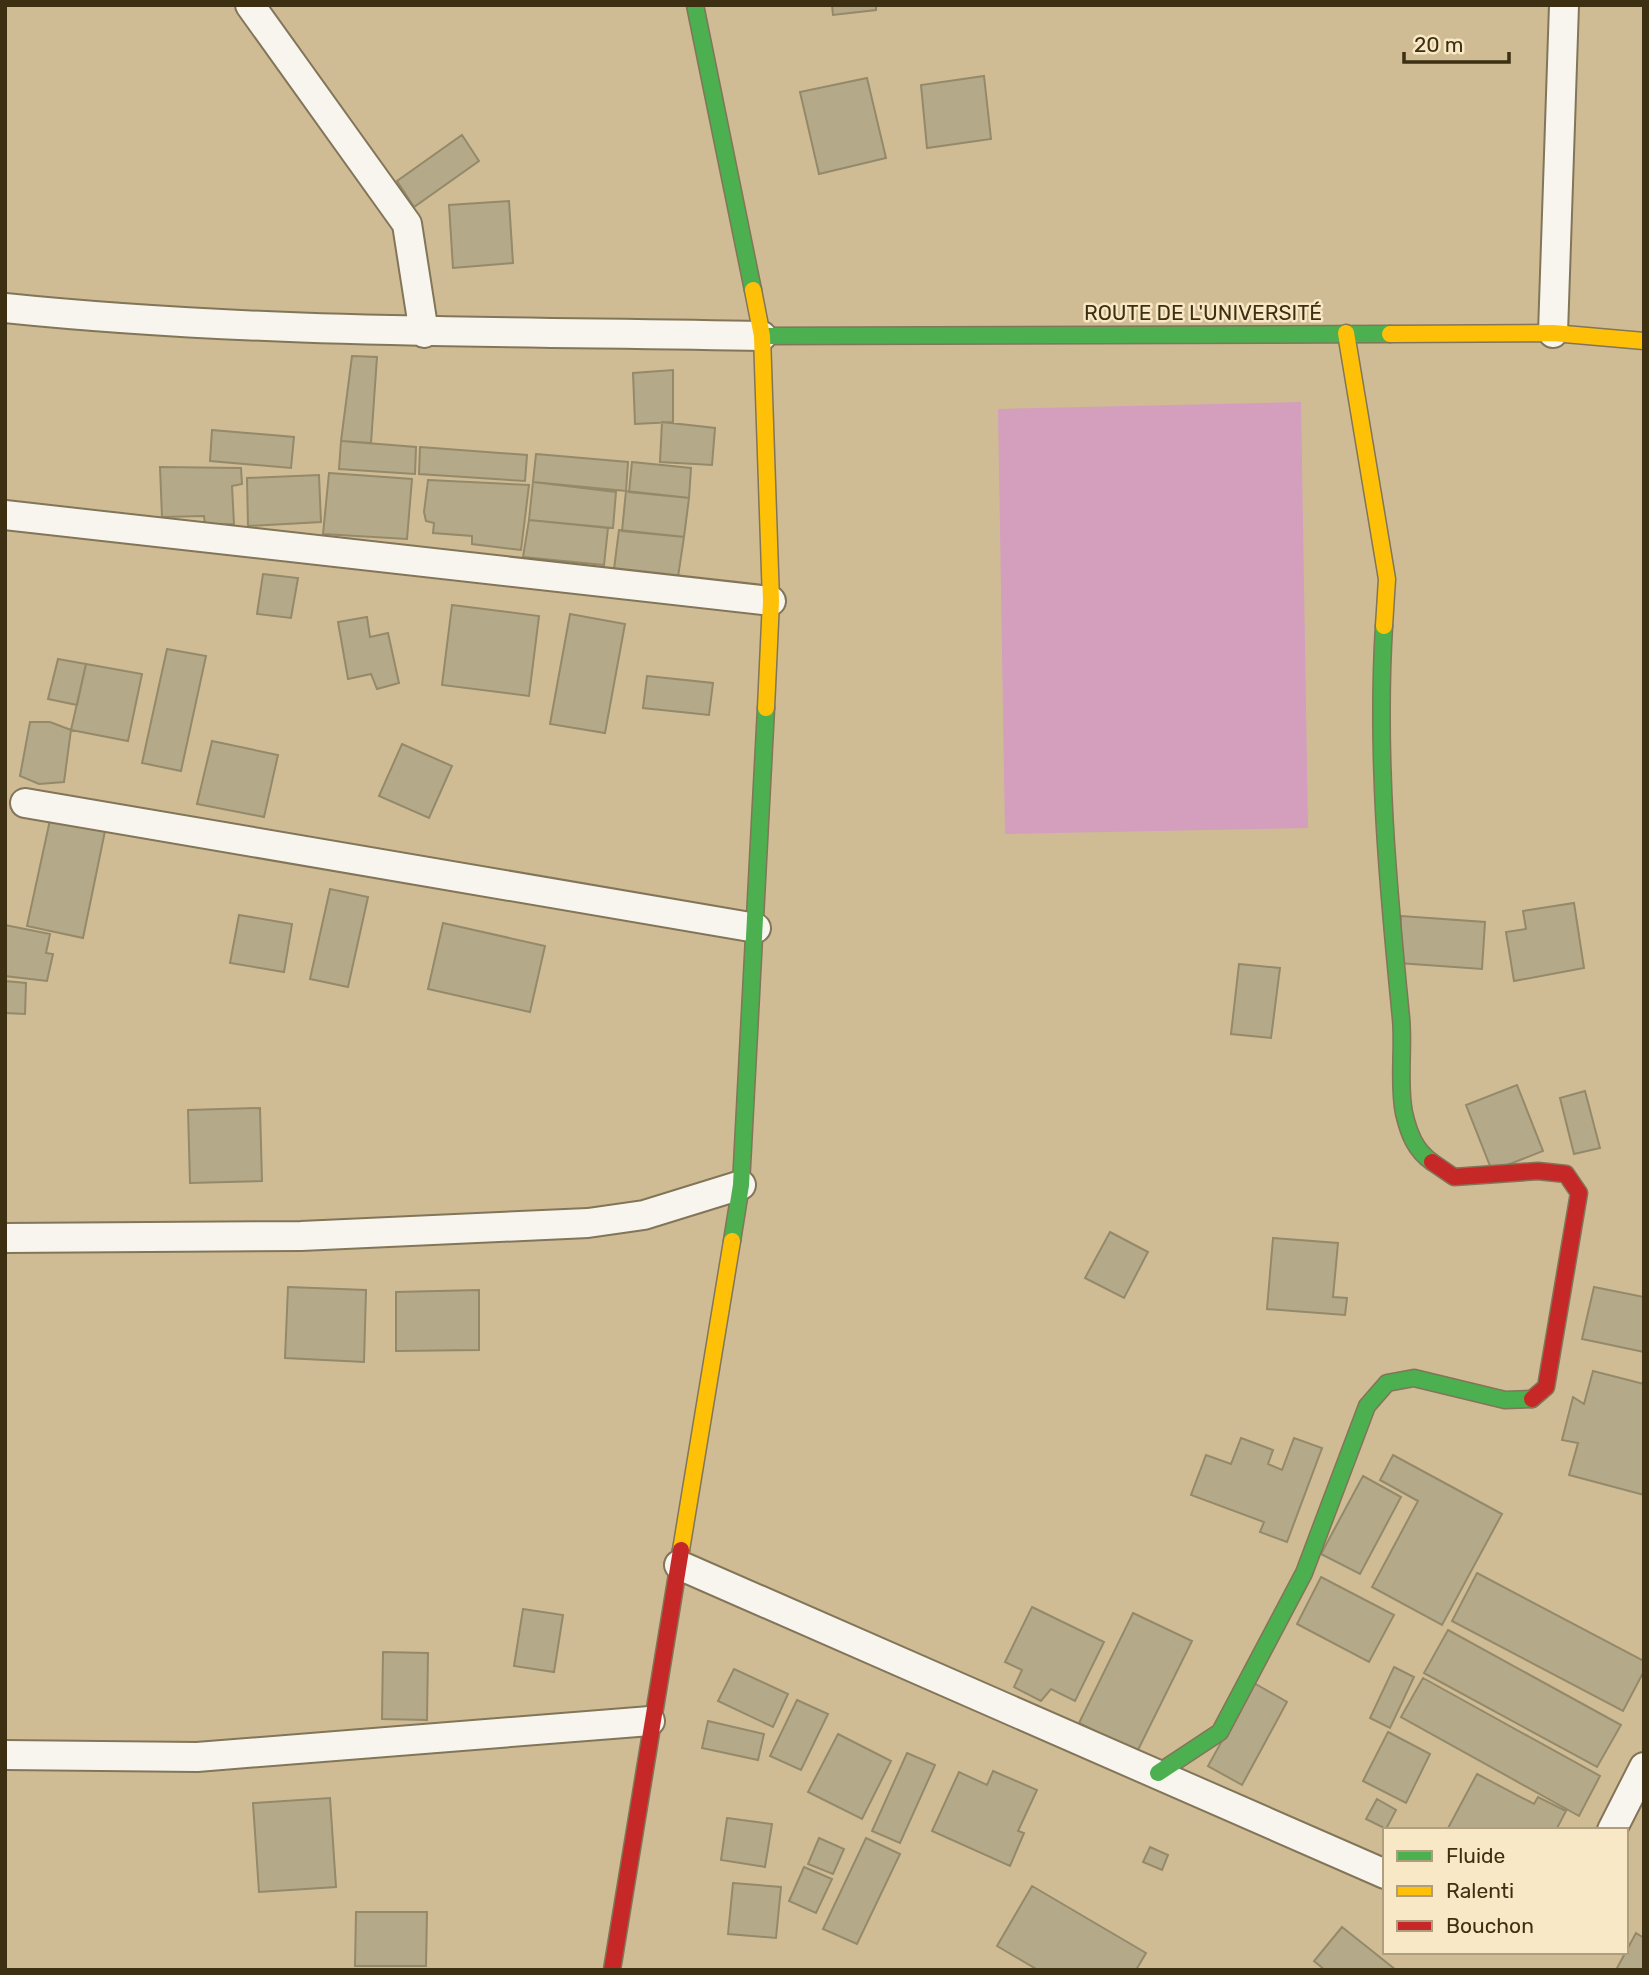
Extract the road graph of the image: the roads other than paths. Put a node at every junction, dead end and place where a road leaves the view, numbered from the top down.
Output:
1 (250, 5) edge
2 (695, 5) edge
3 (1564, 5) edge
4 (5, 308) edge
5 (424, 333) junction
6 (1346, 333) junction
7 (1553, 333) junction
8 (762, 336) junction
9 (1644, 341) edge
10 (5, 515) edge
11 (771, 601) junction
12 (25, 803) dead end
13 (756, 928) junction
14 (741, 1185) junction
15 (5, 1238) edge
16 (679, 1565) junction
17 (650, 1721) junction
18 (5, 1755) edge
19 (1644, 1767) edge
20 (1158, 1773) junction
21 (1613, 1828) edge
22 (1383, 1873) edge
23 (612, 1970) edge

1 - 5 street
2 - 8 main road
3 - 7 street
4 - 5 street
5 - 8 street
6 - 7 main road, ROUTE DE L'UNIVERSITÉ
6 - 8 main road, ROUTE DE L'UNIVERSITÉ
6 - 20 main road
7 - 9 main road, ROUTE DE L'UNIVERSITÉ
8 - 11 main road
10 - 11 street
11 - 13 main road
12 - 13 street
13 - 14 main road
14 - 15 street
14 - 16 main road
16 - 17 main road
16 - 20 street
17 - 18 street
17 - 23 main road
19 - 21 street
20 - 22 street

